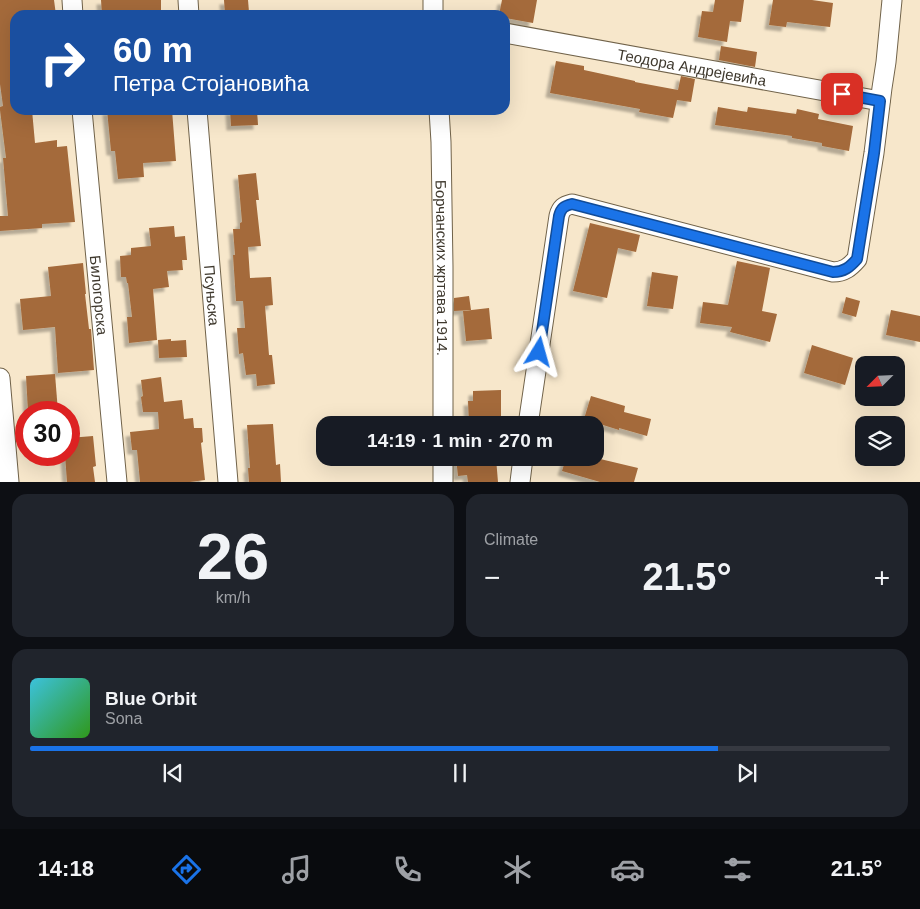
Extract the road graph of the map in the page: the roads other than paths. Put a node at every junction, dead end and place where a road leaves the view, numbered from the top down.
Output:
1 (892, 0) edge
2 (510, 34) edge
3 (880, 101) junction
4 (82, 115) edge
5 (197, 115) edge
6 (439, 115) edge
7 (0, 378) edge
8 (443, 416) edge
9 (529, 416) edge
10 (443, 466) edge
11 (522, 466) edge
12 (9, 482) edge
13 (116, 482) edge
14 (228, 482) edge
15 (444, 482) edge
16 (520, 482) edge

1 - 3 street
2 - 3 street, Теодора Андрејевића
3 - 9 street
4 - 13 street, Билогорска
5 - 14 street, Псуњска
6 - 8 street, Борчанских жртава 1914.
7 - 12 street
10 - 15 street
11 - 16 street

